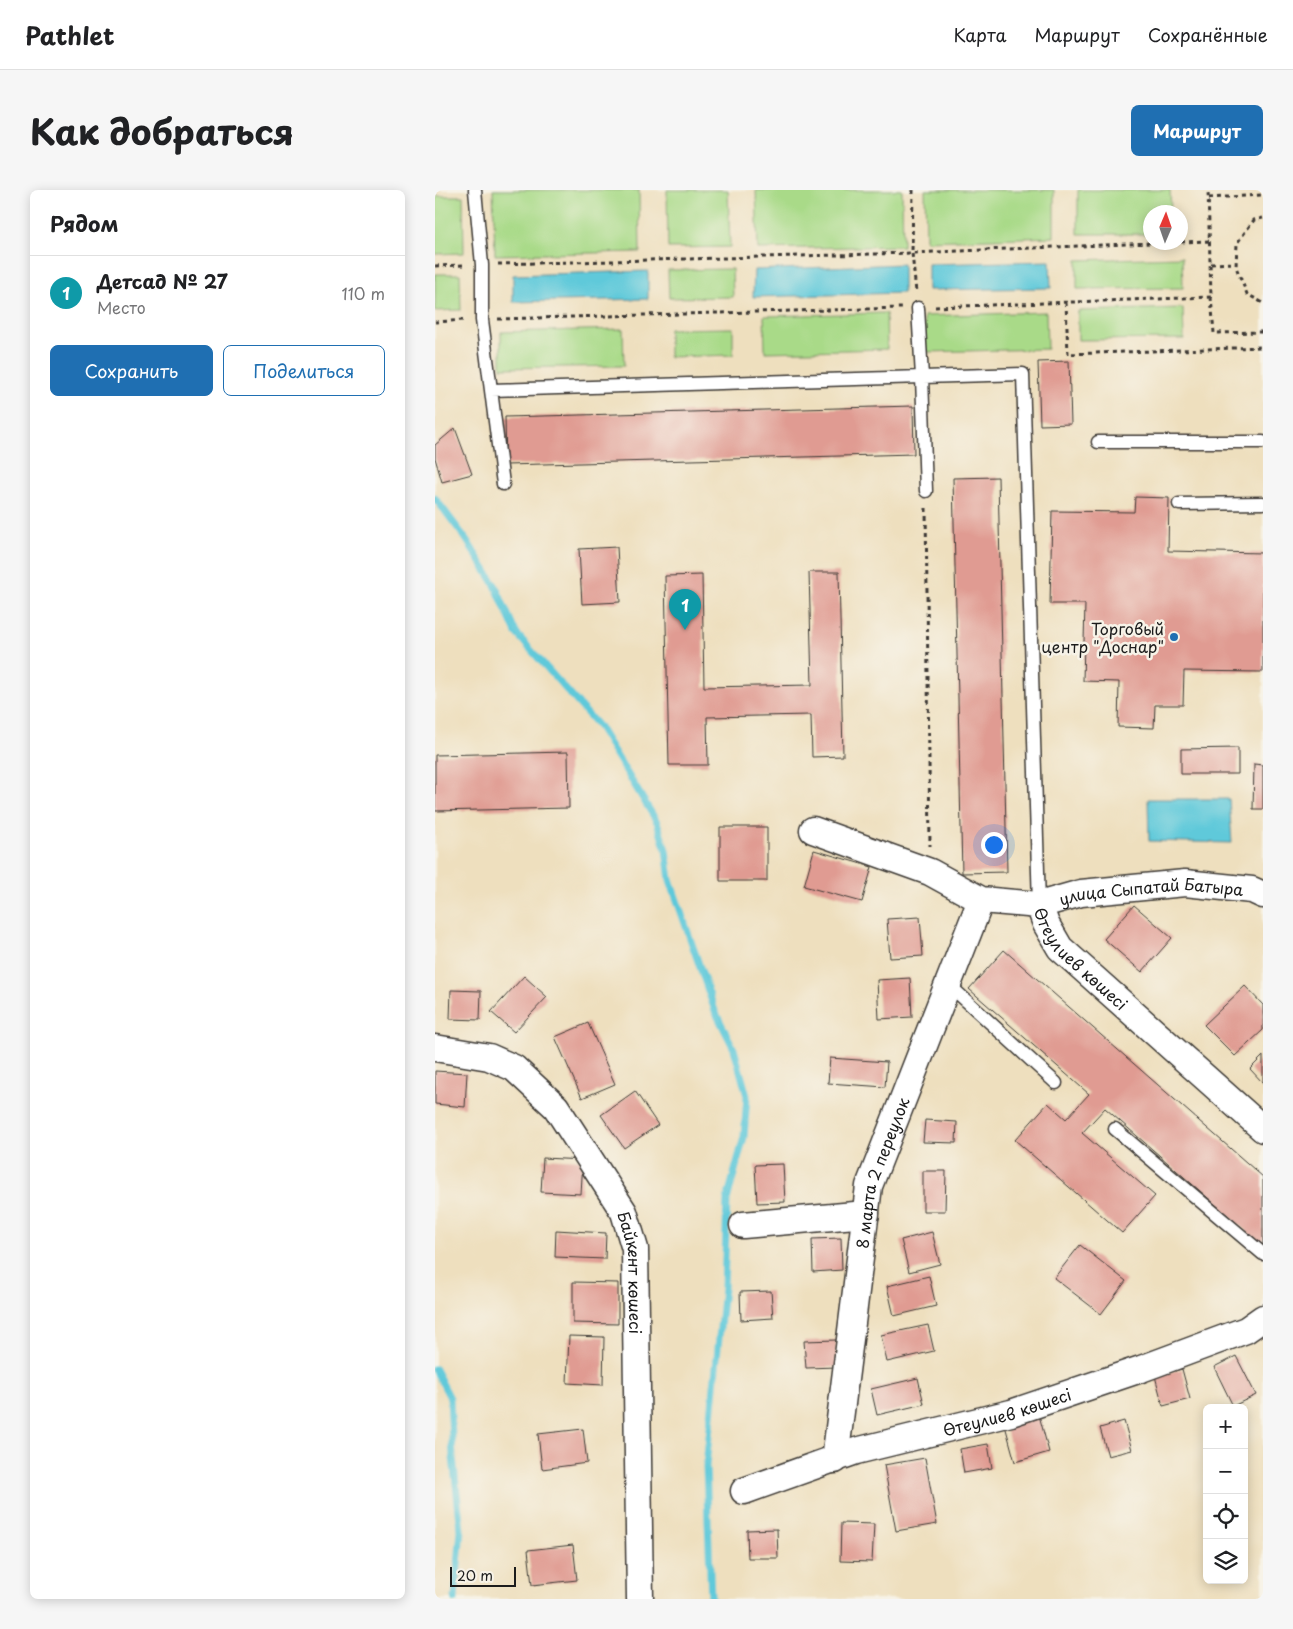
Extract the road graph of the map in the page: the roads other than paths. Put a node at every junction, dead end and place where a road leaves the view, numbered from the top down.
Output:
1 (475, 190) edge
2 (918, 308) road end
3 (922, 377) junction
4 (491, 390) junction
5 (1098, 442) dead end
6 (1263, 442) edge
7 (503, 484) dead end
8 (926, 491) road end
9 (1263, 503) edge
10 (1179, 504) dead end
11 (813, 830) dead end
12 (1263, 895) edge
13 (981, 900) junction
14 (1039, 905) junction
15 (948, 984) junction
16 (435, 1048) edge
17 (1056, 1083) dead end
18 (1115, 1129) dead end
19 (1263, 1129) edge
20 (866, 1214) junction
21 (743, 1225) dead end
22 (1263, 1254) edge
23 (1263, 1318) edge
24 (835, 1460) junction
25 (744, 1491) dead end
26 (640, 1599) edge

1 - 4 lane
2 - 3 lane
3 - 4 lane
3 - 8 lane
3 - 14 lane
4 - 7 lane
5 - 6 lane
9 - 10 lane
11 - 13 street, Өтеулиев көшесі
12 - 14 street, улица Сыпатай Батыра
13 - 14 street, Өтеулиев көшесі
13 - 15 street, 8 марта 2 переулок
14 - 19 street, Өтеулиев көшесі
15 - 17 lane
15 - 20 street, 8 марта 2 переулок
16 - 26 street, Байкент көшесі
18 - 22 lane
20 - 21 street
20 - 24 street, 8 марта 2 переулок
23 - 24 street, Өтеулиев көшесі
24 - 25 street, Өтеулиев көшесі

